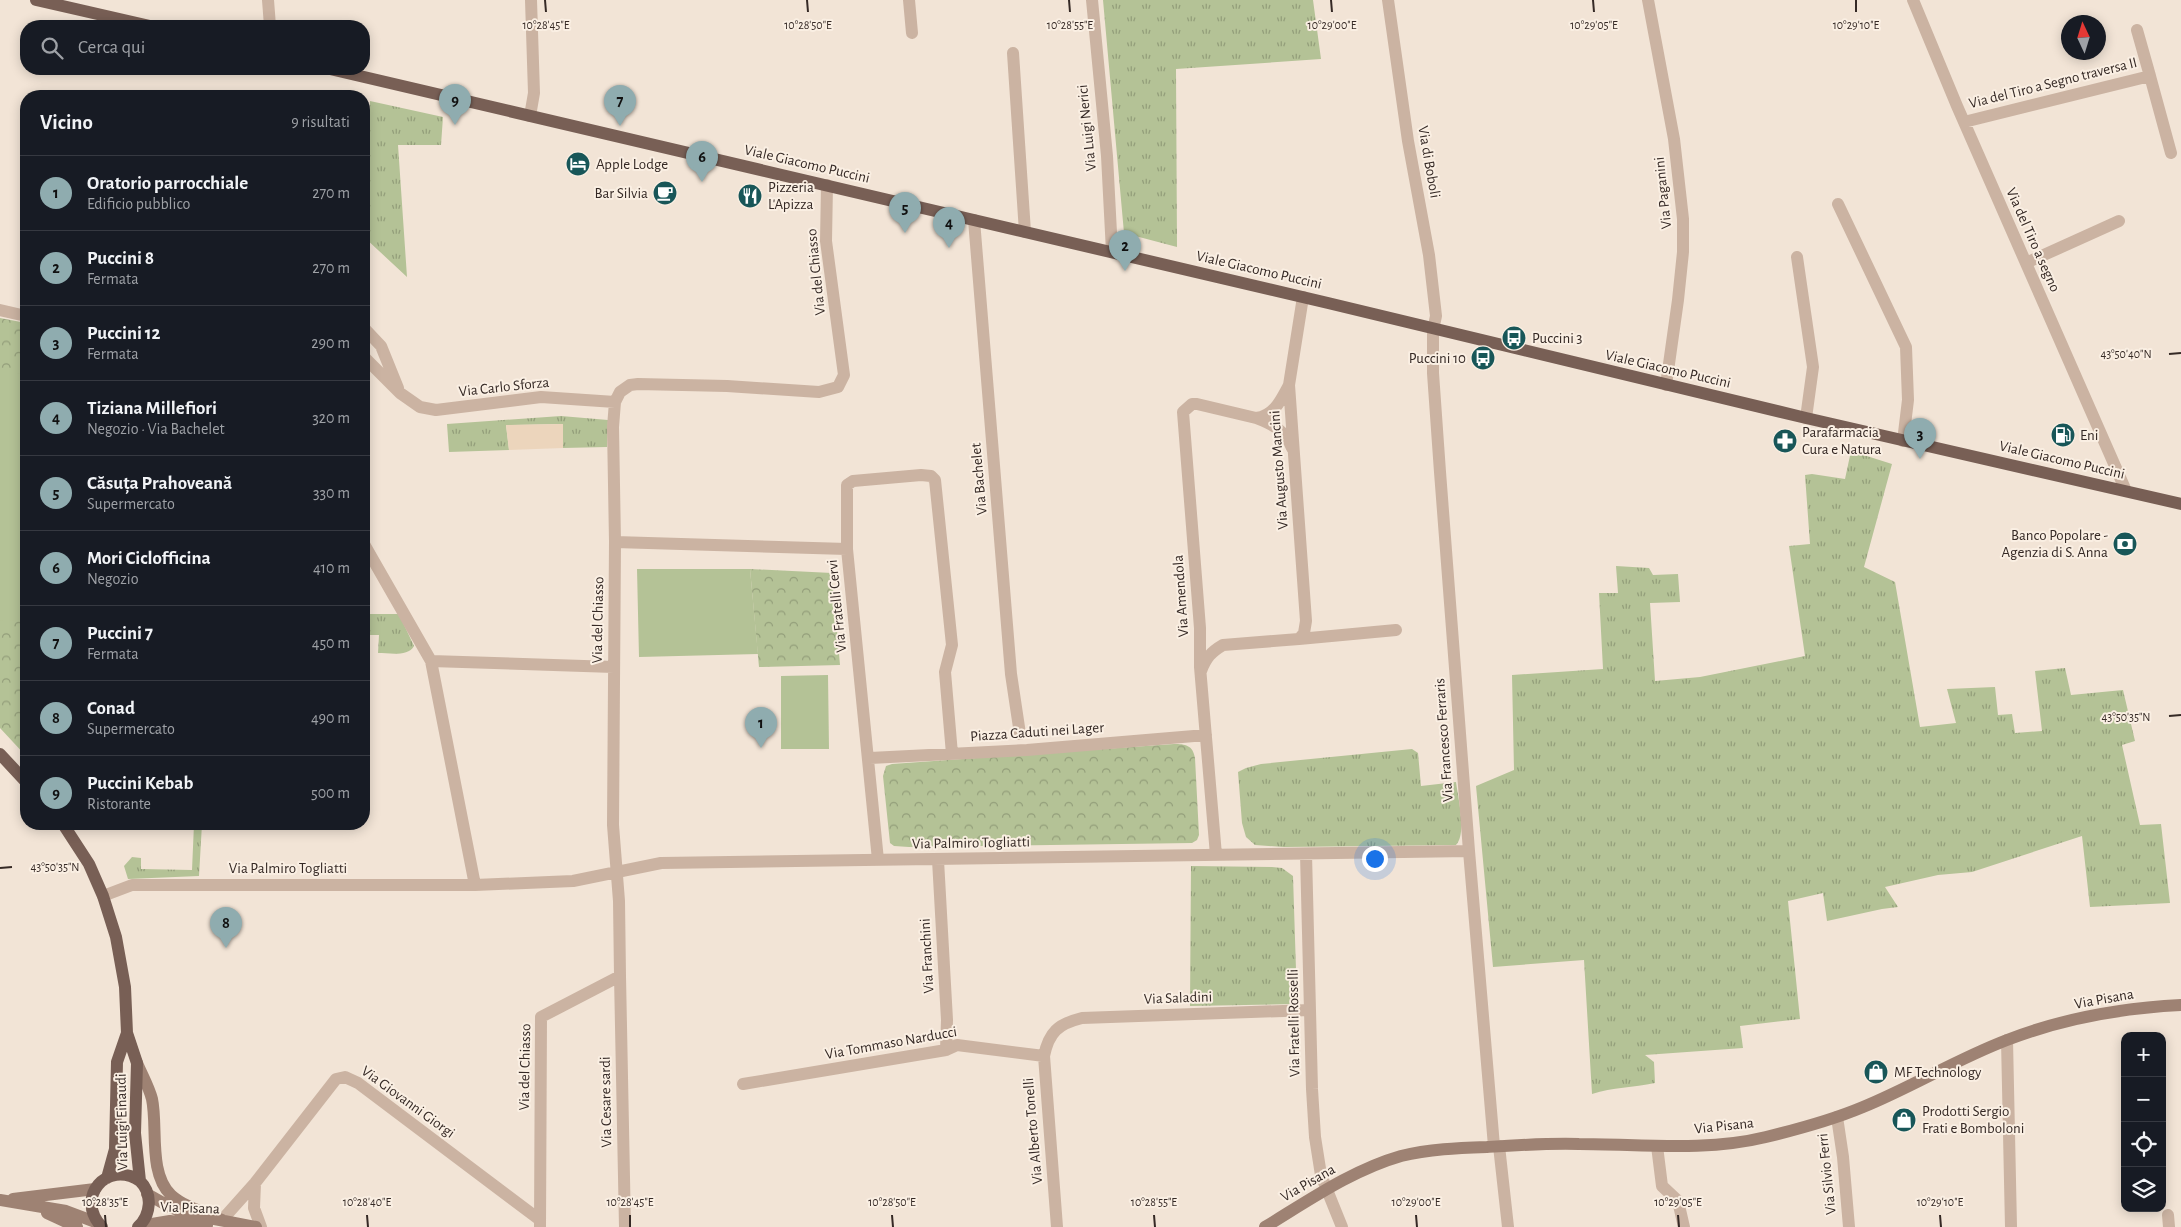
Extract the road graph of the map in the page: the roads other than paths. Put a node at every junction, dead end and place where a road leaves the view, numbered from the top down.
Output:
1 (36, 0) edge
2 (268, 0) edge
3 (531, 0) edge
4 (909, 0) edge
5 (1092, 0) edge
6 (1388, 0) edge
7 (1648, 0) edge
8 (1914, 0) edge
9 (124, 20) edge
10 (270, 20) edge
11 (2137, 30) dead end
12 (912, 33) dead end
13 (1013, 53) dead end
14 (356, 75) edge
15 (2150, 76) junction
16 (530, 116) junction
17 (1964, 122) junction
18 (2171, 153) dead end
19 (827, 186) junction
20 (1838, 204) dead end
21 (974, 220) junction
22 (2119, 221) dead end
23 (1025, 232) junction
24 (1112, 252) junction
25 (1798, 258) dead end
26 (2026, 263) junction
27 (1303, 297) junction
28 (0, 310) edge
29 (20, 315) edge
30 (1434, 330) junction
31 (370, 334) edge
32 (370, 363) edge
33 (1289, 385) junction
34 (1666, 385) junction
35 (400, 393) junction
36 (615, 402) junction
37 (1256, 418) junction
38 (1806, 418) junction
39 (1903, 441) junction
40 (1296, 457) junction
41 (2126, 491) junction
42 (2181, 504) edge
43 (615, 542) junction
44 (847, 549) junction
45 (370, 554) edge
46 (1200, 628) junction
47 (1396, 630) dead end
48 (1299, 639) junction
49 (1223, 645) junction
50 (431, 661) junction
51 (614, 667) junction
52 (1201, 674) junction
53 (1020, 734) dead end
54 (1206, 735) junction
55 (0, 754) edge
56 (952, 754) junction
57 (870, 758) junction
58 (20, 776) edge
59 (67, 830) edge
60 (1469, 851) junction
61 (1306, 854) junction
62 (1216, 855) junction
63 (878, 860) junction
64 (938, 860) junction
65 (617, 871) junction
66 (475, 885) junction
67 (103, 896) junction
68 (620, 976) junction
69 (2181, 1005) edge
70 (1310, 1010) junction
71 (126, 1033) junction
72 (1052, 1033) joint
73 (2007, 1040) junction
74 (946, 1050) junction
75 (1044, 1056) junction
76 (137, 1063) junction
77 (743, 1084) dead end
78 (1837, 1118) junction
79 (1496, 1146) junction
80 (1657, 1146) junction
81 (107, 1178) junction
82 (140, 1181) junction
83 (255, 1183) junction
84 (95, 1189) junction
85 (1328, 1189) junction
86 (148, 1194) junction
87 (2, 1200) edge
88 (31, 1206) junction
89 (222, 1220) junction
90 (540, 1223) edge
91 (100, 1225) edge
92 (239, 1225) junction
93 (139, 1226) edge
94 (77, 1227) edge
95 (256, 1227) edge
96 (261, 1227) edge
97 (625, 1227) edge
98 (1057, 1227) edge
99 (1265, 1227) edge
100 (1342, 1227) edge
101 (1508, 1227) edge
102 (1684, 1227) edge
103 (1849, 1227) edge
104 (2011, 1227) edge

1 - 9 main road
2 - 10 street
3 - 16 street
4 - 12 street
5 - 24 street, Via Luigi Nerici
6 - 30 street, Via di Boboli
7 - 34 street, Via Paganini
8 - 17 street, Via del Tiro a segno
11 - 15 street, Via del Tiro a Segno traversa II
13 - 23 street
14 - 16 main road, Viale Giacomo Puccini
15 - 17 street, Via del Tiro a Segno traversa II
15 - 18 street, Via del Tiro a Segno traversa II
16 - 19 main road, Viale Giacomo Puccini
17 - 26 street, Via del Tiro a segno
19 - 21 main road, Viale Giacomo Puccini
19 - 36 street, Via del Chiasso
20 - 39 street
21 - 23 main road, Viale Giacomo Puccini
21 - 53 street, Via Bachelet
22 - 26 street
23 - 24 main road, Viale Giacomo Puccini
24 - 27 main road, Viale Giacomo Puccini
25 - 38 street
26 - 41 street, Via del Tiro a segno
27 - 30 main road, Viale Giacomo Puccini
27 - 33 street, Via Augusto Mancini
28 - 29 street
30 - 34 main road, Viale Giacomo Puccini
30 - 60 street, Via Francesco Ferraris
31 - 35 street
32 - 35 street, Via Carlo Sforza
33 - 37 street
33 - 40 street, Via Augusto Mancini
34 - 38 main road, Viale Giacomo Puccini
35 - 36 street, Via Carlo Sforza
36 - 43 street, Via del Chiasso
37 - 40 street, Via Amendola
37 - 46 street, Via Amendola
38 - 39 main road, Viale Giacomo Puccini
39 - 41 main road, Viale Giacomo Puccini
40 - 48 street, Via Augusto Mancini
41 - 42 main road, Viale Giacomo Puccini
43 - 44 street, Via Fratelli Cervi
43 - 51 street, Via del Chiasso
44 - 56 street
44 - 57 street, Via Fratelli Cervi
45 - 50 street
46 - 49 street
46 - 52 street, Via Amendola
47 - 48 street
48 - 49 street
49 - 52 street
50 - 51 street
50 - 66 street
51 - 65 street, Via del Chiasso
52 - 54 street, Via Amendola
54 - 56 street, Piazza Caduti nei Lager
54 - 62 street, Via Amendola
55 - 58 main road
56 - 57 street, Piazza Caduti nei Lager
57 - 63 street, Via Fratelli Cervi
59 - 67 main road, Via Luigi Einaudi
60 - 61 street, Via Palmiro Togliatti
60 - 79 street, Via Francesco Ferraris
61 - 62 street, Via Palmiro Togliatti
61 - 70 street, Via Fratelli Rosselli
62 - 64 street, Via Palmiro Togliatti
63 - 64 street, Via Palmiro Togliatti
63 - 65 street, Via Palmiro Togliatti
64 - 74 street, Via Franchini
65 - 66 street, Via Palmiro Togliatti
65 - 68 street, Via del Chiasso
66 - 67 street, Via Palmiro Togliatti
67 - 71 main road, Via Luigi Einaudi
68 - 90 street, Via del Chiasso
68 - 97 street, Via Cesare sardi
69 - 73 main road, Via Pisana
70 - 72 street, Via Saladini
70 - 85 street, Via Fratelli Rosselli
71 - 76 main road
71 - 81 main road, Via Luigi Einaudi
72 - 75 street, Via Alberto Tonelli
73 - 78 main road, Via Pisana
73 - 104 street
74 - 75 street, Via Tommaso Narducci
74 - 77 street, Via Tommaso Narducci
75 - 98 street, Via Alberto Tonelli
76 - 82 main road, Via Luigi Einaudi
76 - 89 main road
78 - 80 main road, Via Pisana
78 - 103 street, Via Silvio Ferri
79 - 80 main road, Via Pisana
79 - 85 main road, Via Pisana
79 - 101 street, Via Francesco Ferraris
80 - 102 street
81 - 82 main road
81 - 84 main road
82 - 86 main road, Via Pisana
83 - 89 street, Via Giovanni Giorgi
83 - 90 street, Via Giovanni Giorgi
83 - 96 street
84 - 87 main road
84 - 91 main road
85 - 99 main road, Via Pisana
85 - 100 street, Via Fratelli Rosselli
86 - 89 main road, Via Pisana
86 - 93 main road, Via Pisana
87 - 88 main road
88 - 91 main road
88 - 94 main road
89 - 92 main road, Via Pisana
92 - 93 main road, Via Pisana
92 - 95 main road, Via Pisana

